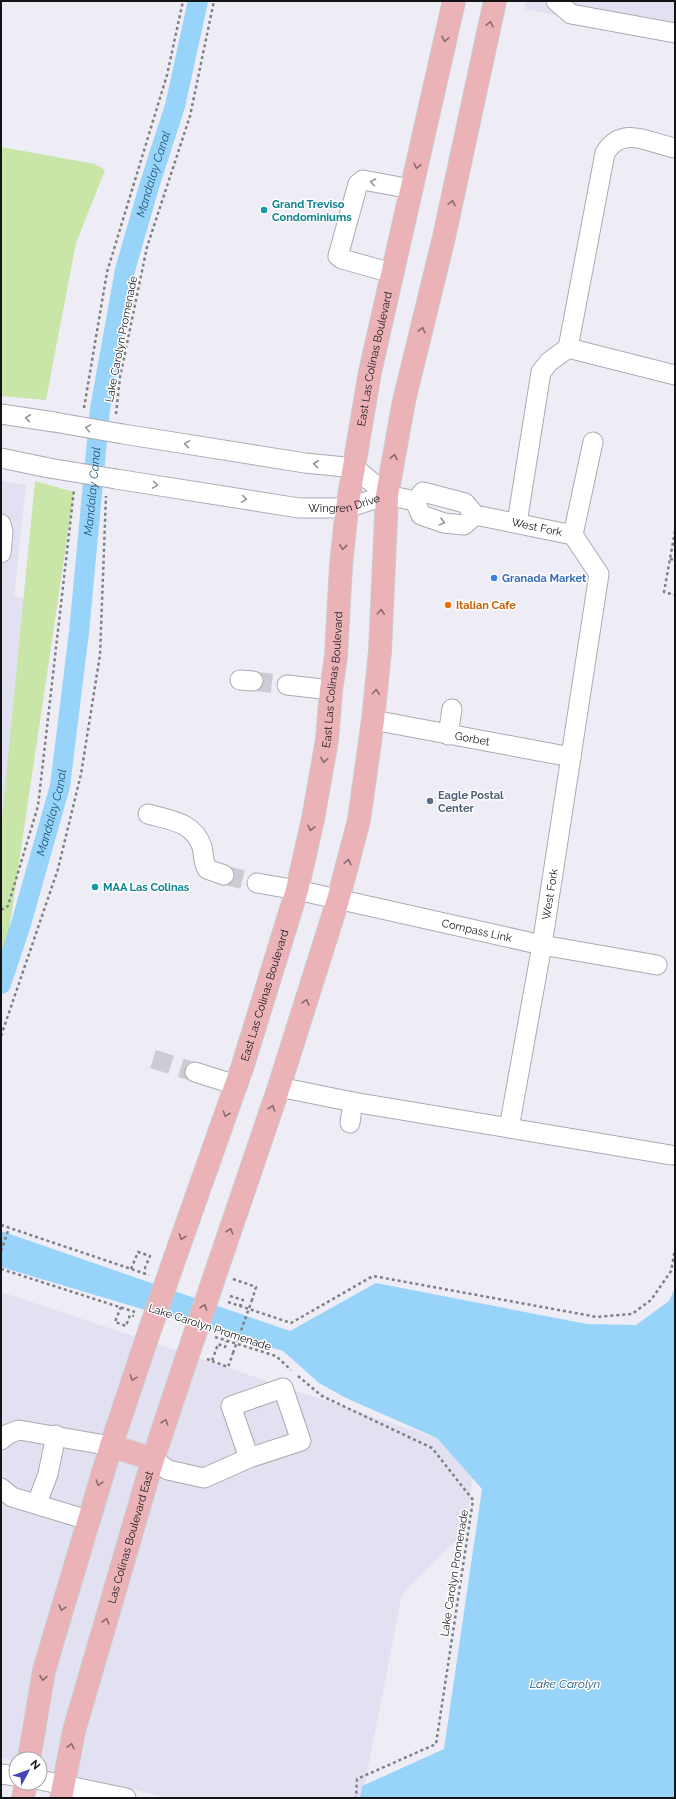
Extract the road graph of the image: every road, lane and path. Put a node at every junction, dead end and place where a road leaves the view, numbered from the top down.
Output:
1 (214, 1) edge
2 (454, 1) edge
3 (495, 1) edge
4 (556, 1) edge
5 (675, 33) edge
6 (675, 148) edge
7 (411, 189) junction
8 (392, 273) junction
9 (568, 348) junction
10 (675, 375) edge
11 (1, 414) edge
12 (116, 416) dead end
13 (593, 442) dead end
14 (1, 458) edge
15 (355, 468) junction
16 (111, 487) junction
17 (387, 495) junction
18 (415, 501) junction
19 (347, 508) junction
20 (475, 515) junction
21 (517, 523) junction
22 (1, 524) edge
23 (675, 531) edge
24 (572, 535) junction
25 (1, 553) edge
26 (670, 559) junction
27 (675, 560) edge
28 (675, 595) edge
29 (287, 685) tunnel mouth
30 (330, 690) junction
31 (452, 709) dead end
32 (373, 720) junction
33 (448, 734) junction
34 (571, 757) junction
35 (148, 814) dead end
36 (224, 875) tunnel mouth
37 (258, 883) tunnel mouth
38 (297, 890) junction
39 (338, 900) junction
40 (542, 945) junction
41 (657, 965) dead end
42 (1, 1036) edge
43 (195, 1072) tunnel mouth
44 (236, 1085) junction
45 (279, 1087) junction
46 (353, 1102) junction
47 (350, 1123) dead end
48 (509, 1128) junction
49 (671, 1155) dead end
50 (1, 1225) edge
51 (8, 1228) junction
52 (675, 1250) edge
53 (1, 1251) edge
54 (1, 1269) edge
55 (132, 1269) junction
56 (160, 1272) junction
57 (223, 1284) junction
58 (226, 1302) dead end
59 (240, 1306) junction
60 (121, 1307) junction
61 (136, 1312) dead end
62 (137, 1317) dead end
63 (212, 1336) dead end
64 (228, 1341) junction
65 (195, 1358) junction
66 (212, 1361) junction
67 (56, 1435) junction
68 (1, 1440) edge
69 (111, 1446) junction
70 (249, 1458) dead end
71 (153, 1459) junction
72 (1, 1488) edge
73 (37, 1503) junction
74 (88, 1520) junction
75 (30, 1751) edge
76 (48, 1784) edge
77 (62, 1791) edge
78 (126, 1798) edge
79 (356, 1798) edge

1 - 12 path, Lake Carolyn Promenade
2 -> 7 main road, East Las Colinas Boulevard
17 -> 3 main road
4 - 5 street
6 - 9 street
7 - 8 main road, East Las Colinas Boulevard
7 -> 8 street
8 - 15 main road, East Las Colinas Boulevard
9 - 10 street
9 - 21 street
15 -> 11 street, bridge
13 - 24 street
14 - 16 street, Wingren Drive, bridge
15 - 17 street, Wingren Drive
15 - 19 main road, East Las Colinas Boulevard
16 -> 19 street, Wingren Drive
16 - 42 path
17 - 18 street
17 - 19 street, Wingren Drive
32 -> 17 main road
18 - 20 street
18 -> 20 street
19 -> 30 main road, East Las Colinas Boulevard
20 - 21 street, West Fork
21 - 24 street, West Fork
22 - 25 street
23 - 26 path
24 - 34 street, West Fork
26 - 27 path
26 - 28 path
29 - 30 street
30 -> 38 main road, East Las Colinas Boulevard
31 - 33 street
32 - 33 street, Gorbet
39 -> 32 main road
33 - 34 street, Gorbet
34 - 40 street, West Fork
35 - 36 street
37 - 38 street, Compass Link
38 - 39 street, Compass Link
38 - 44 main road, East Las Colinas Boulevard
39 - 40 street, Compass Link
45 -> 39 main road
40 - 41 street, Compass Link
40 - 48 street, West Fork
43 - 44 street
44 -> 56 main road, East Las Colinas Boulevard
45 - 46 street
57 -> 45 main road
46 - 47 street
46 - 48 street
48 - 49 street
50 - 51 path
51 - 53 path
51 - 55 path
52 - 59 path
54 - 60 path, Lake Carolyn Promenade
55 - 56 path
55 - 56 path
56 -> 69 main road, East Las Colinas Boulevard, bridge
57 - 59 path
65 -> 57 main road, Las Colinas Boulevard East, bridge
57 - 66 path, bridge
58 - 59 path
60 - 61 path, Lake Carolyn Promenade
60 - 62 path
63 - 64 path, Lake Carolyn Promenade
64 - 66 path
64 - 79 path, Lake Carolyn Promenade
65 - 66 path
71 -> 65 main road, Las Colinas Boulevard East
67 - 68 street
67 - 69 street
67 - 73 street
69 - 71 main road
69 -> 74 main road
70 - 71 street
77 -> 71 main road, Las Colinas Boulevard East
72 - 73 street
73 - 74 street
74 -> 75 main road
76 - 77 street
77 - 78 street

